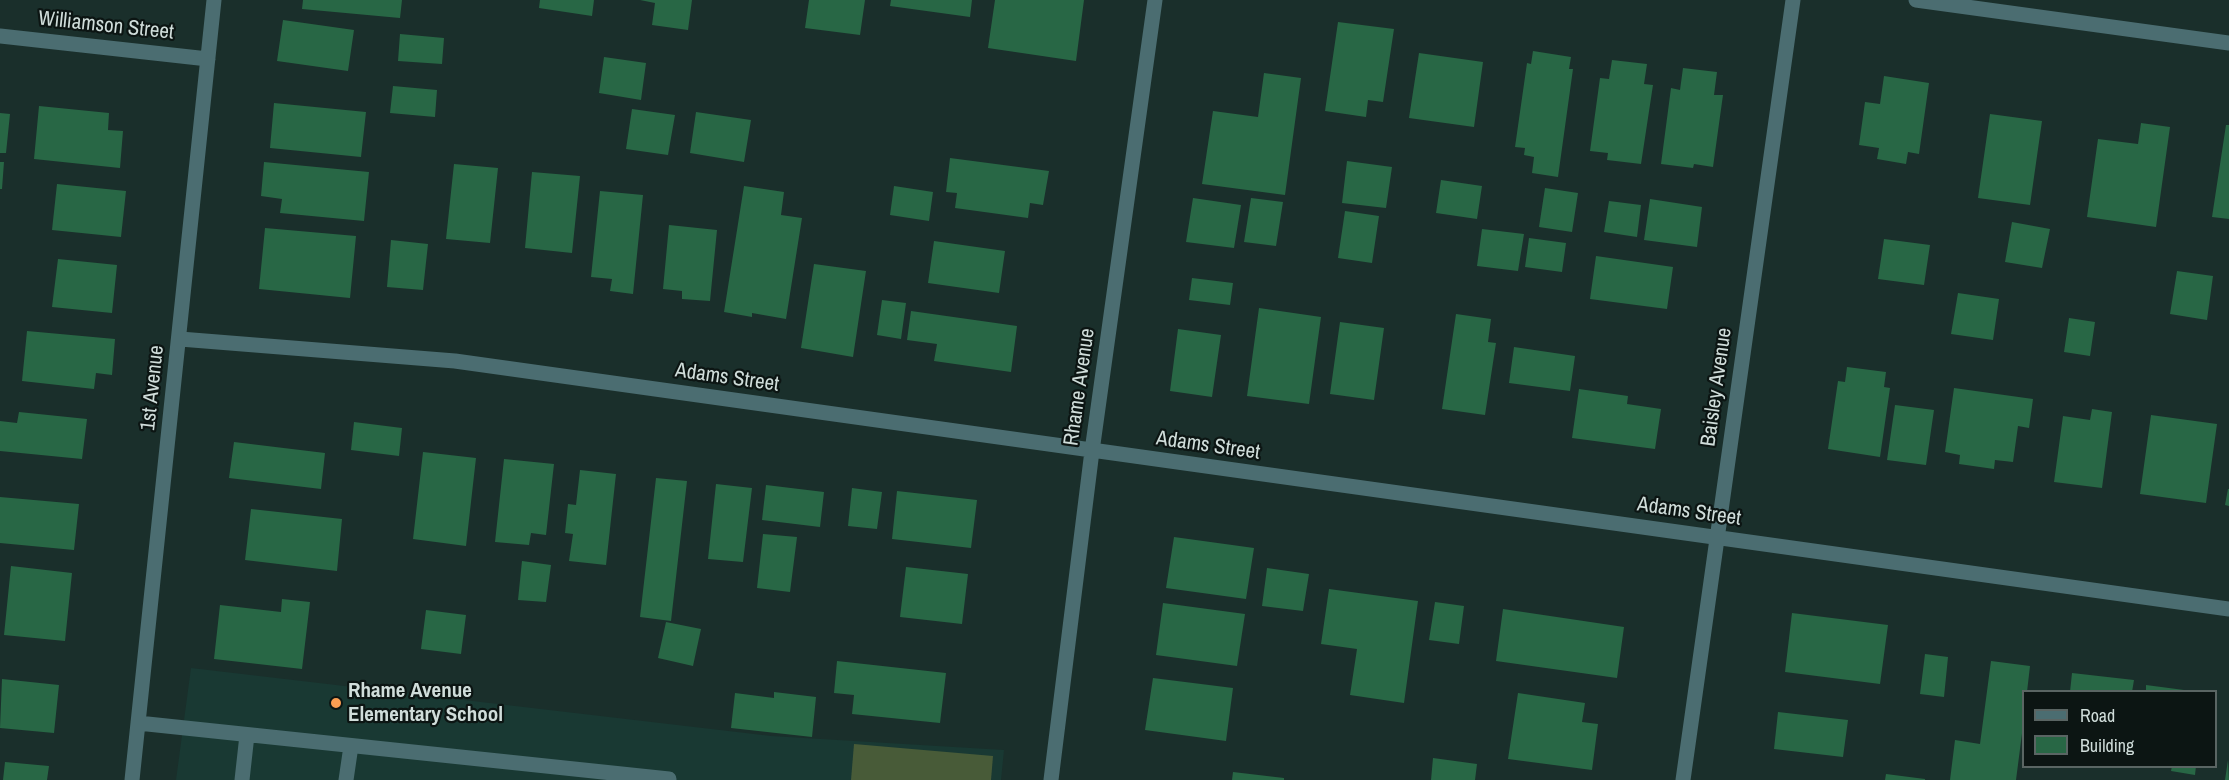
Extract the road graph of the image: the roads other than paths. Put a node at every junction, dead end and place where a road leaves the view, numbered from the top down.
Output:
1 (214, 0) edge
2 (1155, 0) edge
3 (1793, 0) edge
4 (1916, 0) edge
5 (0, 36) edge
6 (2229, 43) edge
7 (208, 59) junction
8 (180, 339) junction
9 (1092, 451) junction
10 (1717, 537) junction
11 (2229, 609) edge
12 (138, 723) junction
13 (247, 735) junction
14 (351, 746) junction
15 (669, 779) edge
16 (132, 780) edge
17 (242, 780) edge
18 (346, 780) edge
19 (1052, 780) edge
20 (1683, 780) edge

1 - 7 street, 1st Avenue
2 - 9 street, Rhame Avenue
3 - 10 street, Baisley Avenue
4 - 6 street
5 - 7 street, Williamson Street
7 - 8 street, 1st Avenue
8 - 9 street, Adams Street
8 - 12 street, 1st Avenue
9 - 10 street, Adams Street
9 - 19 street, Rhame Avenue
10 - 11 street, Adams Street
10 - 20 street, Baisley Avenue
12 - 13 street
12 - 16 street, 1st Avenue
13 - 14 street
13 - 17 street
14 - 15 street
14 - 18 street

